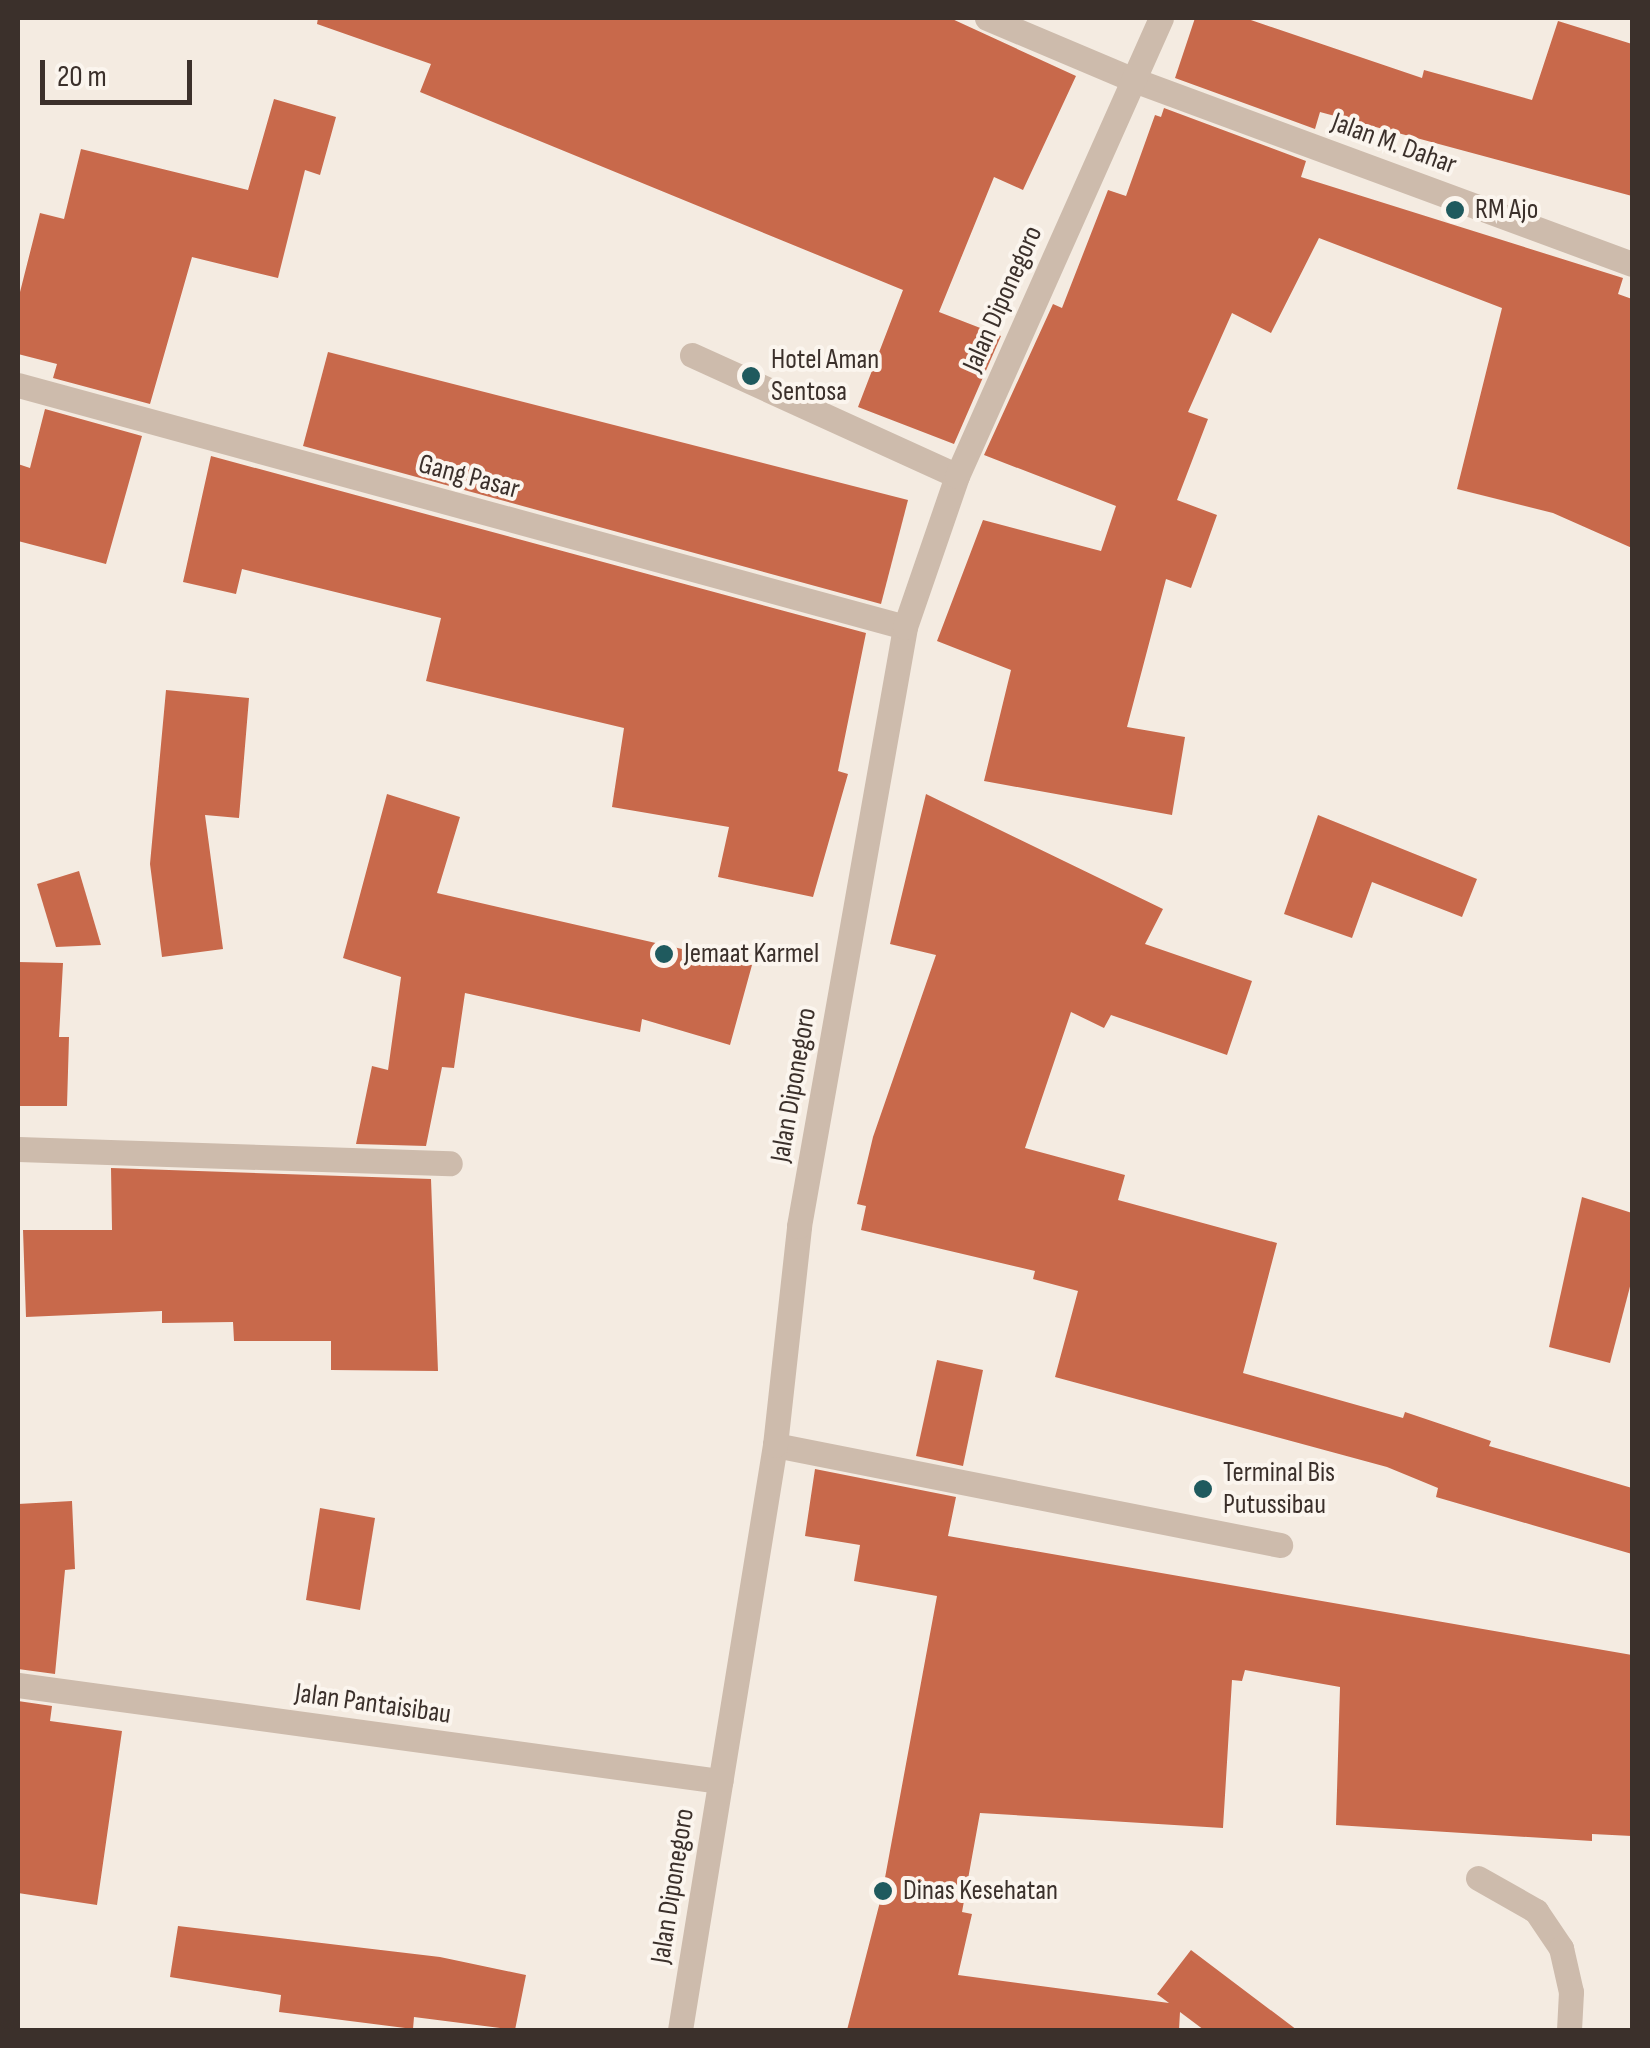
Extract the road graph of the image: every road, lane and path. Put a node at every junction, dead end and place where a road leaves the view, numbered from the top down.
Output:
1 (987, 18) edge
2 (1160, 18) edge
3 (1134, 80) junction
4 (1632, 264) edge
5 (692, 355) dead end
6 (18, 385) edge
7 (957, 476) junction
8 (905, 627) junction
9 (18, 1148) edge
10 (450, 1164) dead end
11 (776, 1445) junction
12 (1280, 1546) dead end
13 (18, 1685) edge
14 (720, 1782) junction
15 (1478, 1878) dead end
16 (680, 2030) edge
17 (1569, 2030) edge

1 - 3 street, Jalan M. Dahar
2 - 3 street, Jalan Diponegoro
3 - 4 street, Jalan M. Dahar
3 - 7 street, Jalan Diponegoro
5 - 7 street
6 - 8 street, Gang Pasar
7 - 8 street, Jalan Diponegoro
8 - 11 street, Jalan Diponegoro
9 - 10 street
11 - 12 street
11 - 14 street, Jalan Diponegoro
13 - 14 street, Jalan Pantaisibau
14 - 16 street, Jalan Diponegoro
15 - 17 street

